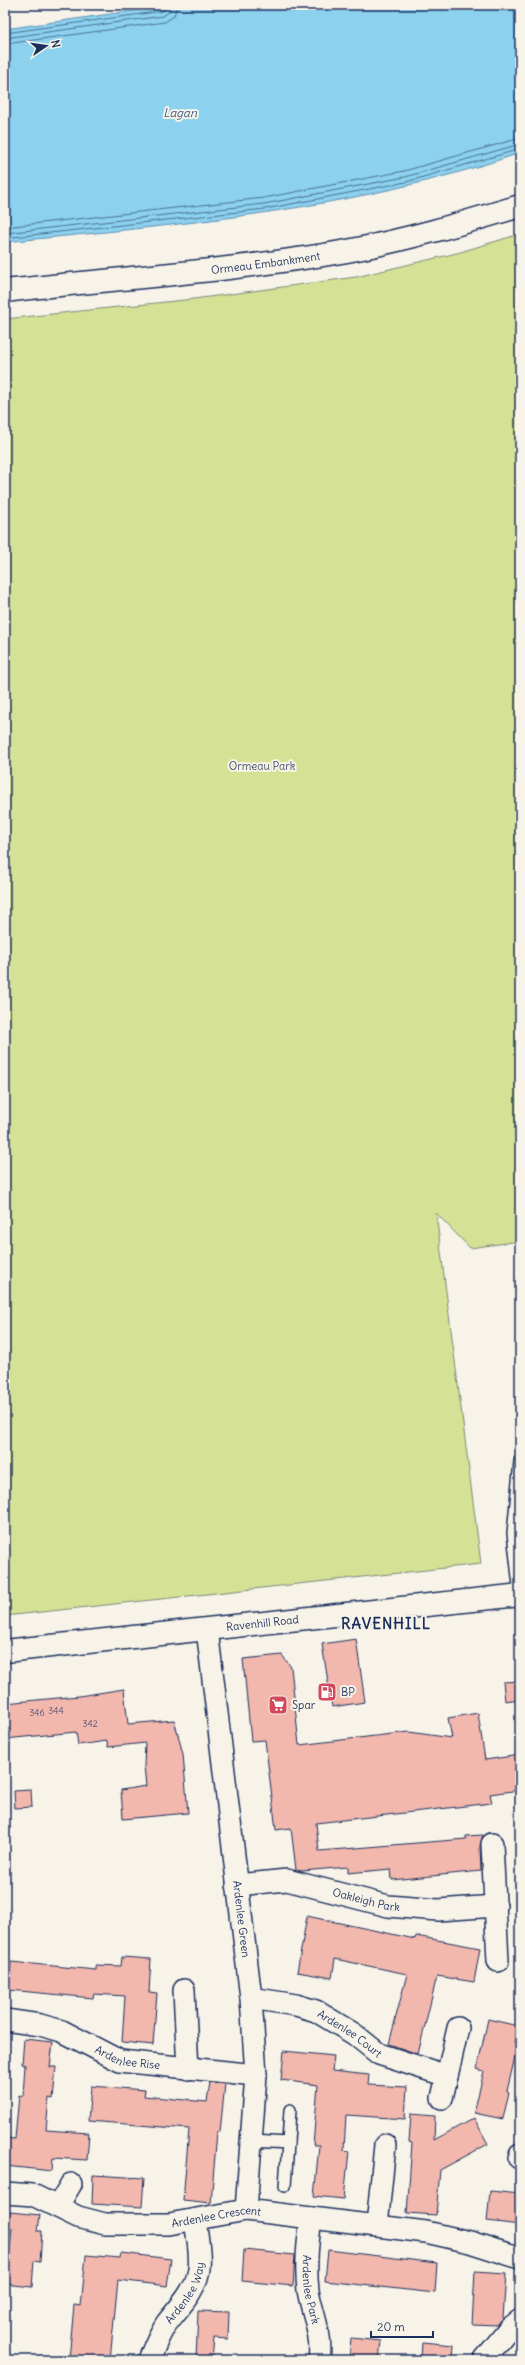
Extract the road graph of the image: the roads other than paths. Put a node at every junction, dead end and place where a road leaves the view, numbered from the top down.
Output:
1 (520, 206) edge
2 (5, 291) edge
3 (520, 1461) edge
4 (520, 1595) edge
5 (207, 1629) junction
6 (5, 1651) edge
7 (492, 1844) dead end
8 (238, 1885) junction
9 (496, 1906) junction
10 (498, 1961) dead end
11 (184, 1990) dead end
12 (251, 1998) junction
13 (5, 2020) edge
14 (458, 2028) dead end
15 (188, 2069) junction
16 (256, 2075) junction
17 (447, 2076) junction
18 (442, 2098) dead end
19 (290, 2110) dead end
20 (252, 2141) junction
21 (288, 2143) junction
22 (385, 2145) dead end
23 (71, 2184) dead end
24 (284, 2186) dead end
25 (5, 2193) edge
26 (58, 2206) junction
27 (246, 2210) junction
28 (311, 2218) junction
29 (195, 2220) junction
30 (377, 2225) junction
31 (520, 2258) edge
32 (520, 2320) edge
33 (149, 2360) edge
34 (319, 2360) edge
35 (484, 2360) edge

1 - 2 street, Ormeau Embankment
3 - 4 lane
4 - 5 street, Ravenhill Road
5 - 6 street, Ravenhill Road
5 - 8 street, Ardenlee Green
7 - 9 street
8 - 9 street, Oakleigh Park
8 - 12 street, Ardenlee Green
9 - 10 street
11 - 15 street
12 - 16 street, Ardenlee Green
12 - 17 street, Ardenlee Court
13 - 15 street, Ardenlee Rise
14 - 17 street
15 - 16 street, Ardenlee Rise
16 - 20 street, Ardenlee Green
17 - 18 street
19 - 21 lane
20 - 21 lane
20 - 27 street, Ardenlee Green
21 - 24 lane
22 - 30 street
23 - 26 street
25 - 26 street, Ardenlee Crescent
26 - 29 street, Ardenlee Crescent
27 - 28 street, Ardenlee Crescent
27 - 29 street, Ardenlee Crescent
28 - 30 street, Ardenlee Crescent
28 - 34 street, Ardenlee Park
29 - 33 street, Ardenlee Way
30 - 31 street, Ardenlee Crescent
32 - 35 street

